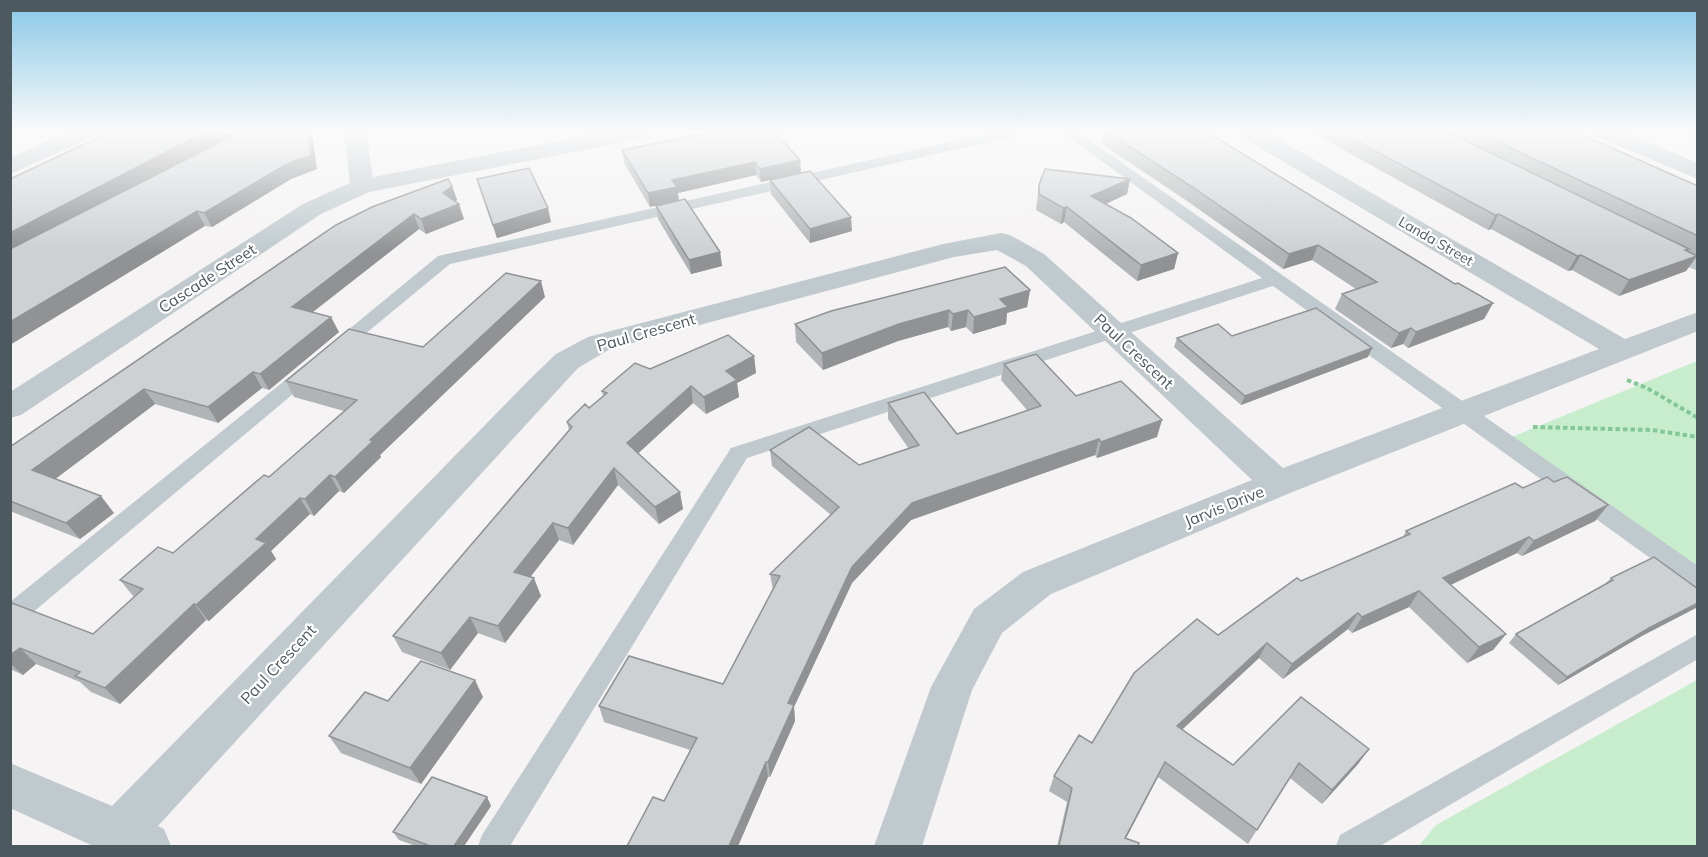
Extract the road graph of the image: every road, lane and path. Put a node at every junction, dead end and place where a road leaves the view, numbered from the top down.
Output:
1 (360, 172) edge
2 (434, 172) edge
3 (837, 172) edge
4 (1125, 172) edge
5 (1318, 172) edge
6 (362, 186) junction
7 (1656, 246) edge
8 (1698, 266) edge
9 (1276, 279) junction
10 (1698, 321) edge
11 (1114, 333) junction
12 (1623, 350) junction
13 (1595, 361) junction
14 (10, 407) edge
15 (1465, 412) junction
16 (1698, 418) edge
17 (1498, 437) junction
18 (1698, 437) edge
19 (1278, 484) junction
20 (1698, 579) edge
21 (10, 617) edge
22 (1698, 645) edge
23 (10, 785) edge
24 (133, 840) edge
25 (493, 846) edge
26 (898, 846) edge
27 (1350, 846) edge

1 - 6 street
2 - 6 street, Cascade Street
3 - 21 lane
4 - 9 lane
5 - 12 street, Landa Street
6 - 14 street, Cascade Street
7 - 8 lane
9 - 11 lane
9 - 15 lane
10 - 12 street, Jarvis Drive
11 - 19 street, Paul Crescent
11 - 24 street, Paul Crescent
11 - 25 lane
12 - 13 street, Jarvis Drive
13 - 15 street, Jarvis Drive
13 - 16 path
15 - 17 lane
15 - 19 street, Jarvis Drive
17 - 18 path
17 - 20 lane
19 - 26 street, Jarvis Drive
22 - 27 lane
23 - 24 street

